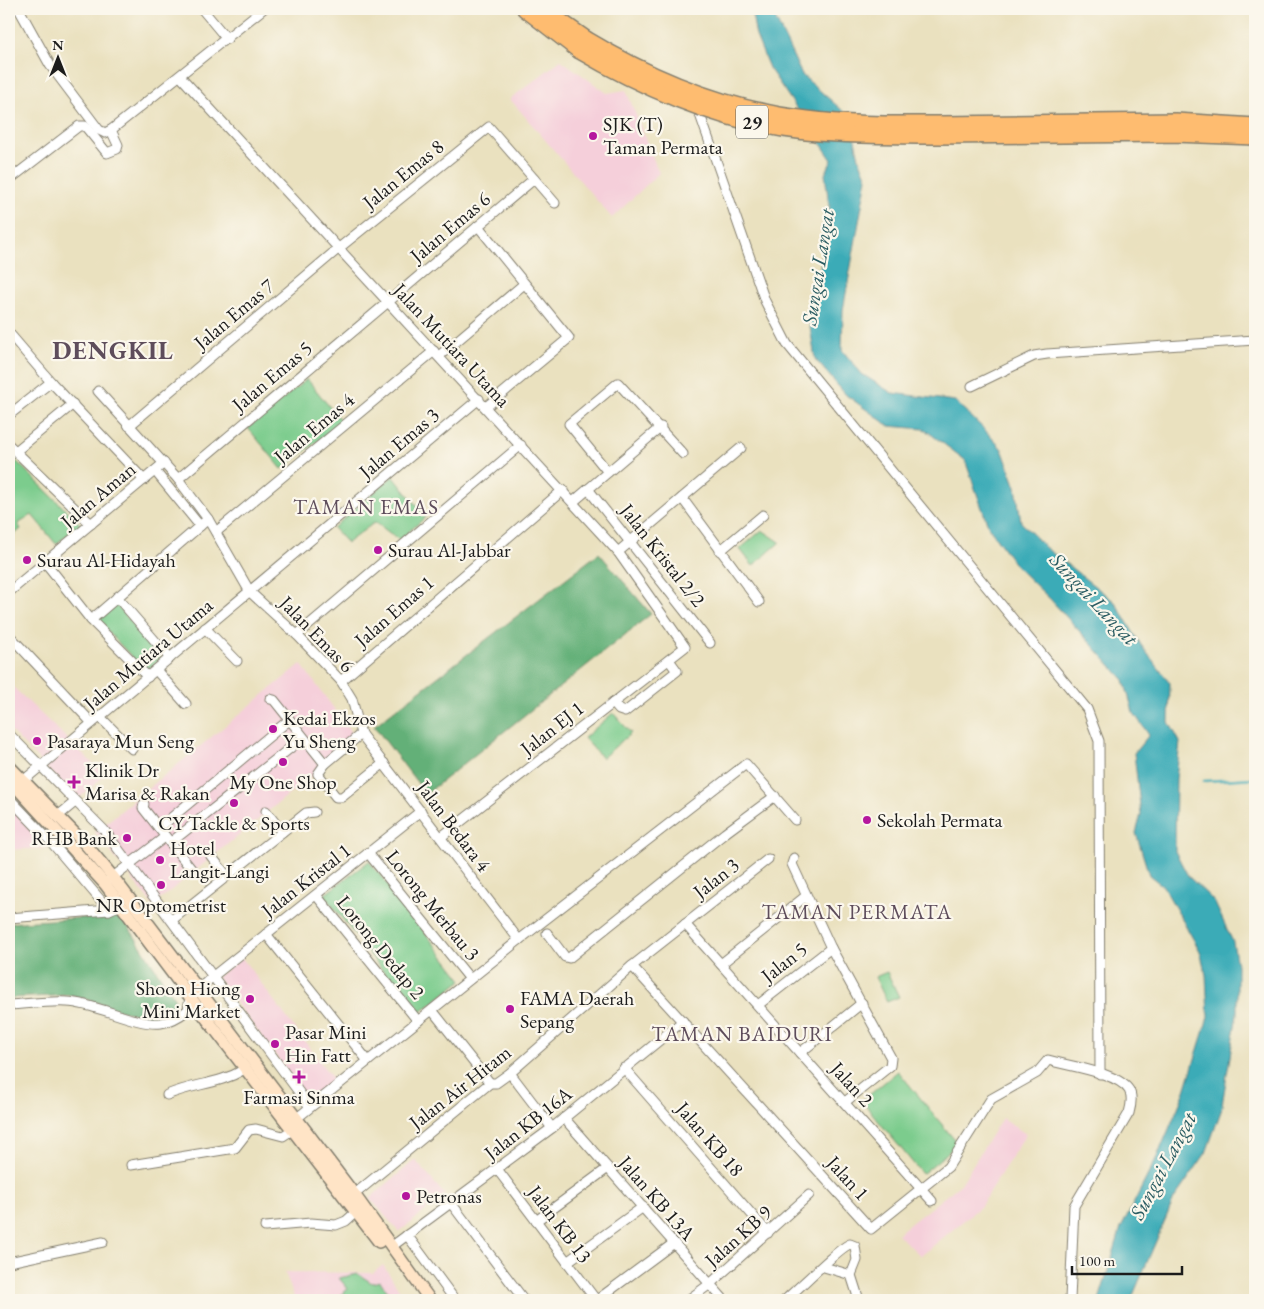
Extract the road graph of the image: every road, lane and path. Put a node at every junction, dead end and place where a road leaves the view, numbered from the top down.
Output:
1 (19, 9) edge
2 (202, 9) edge
3 (263, 9) edge
4 (525, 9) edge
5 (543, 9) edge
6 (227, 39) junction
7 (582, 44) junction
8 (180, 76) junction
9 (688, 80) dead end
10 (1255, 126) edge
11 (111, 130) junction
12 (940, 130) junction
13 (1255, 137) edge
14 (534, 178) junction
15 (9, 180) edge
16 (555, 203) dead end
17 (478, 226) junction
18 (339, 248) junction
19 (524, 284) junction
20 (389, 302) junction
21 (9, 335) edge
22 (1255, 340) edge
23 (436, 353) junction
24 (51, 382) junction
25 (972, 386) dead end
26 (98, 391) dead end
27 (479, 399) junction
28 (73, 404) junction
29 (486, 407) junction
30 (9, 415) edge
31 (128, 426) junction
32 (661, 427) junction
33 (521, 445) junction
34 (12, 448) edge
35 (741, 448) dead end
36 (683, 454) dead end
37 (164, 463) junction
38 (155, 470) junction
39 (608, 472) junction
40 (178, 478) junction
41 (144, 480) junction
42 (588, 489) junction
43 (563, 490) junction
44 (682, 498) junction
45 (573, 502) junction
46 (763, 515) dead end
47 (208, 519) junction
48 (91, 524) junction
49 (200, 526) junction
50 (216, 532) junction
51 (631, 541) junction
52 (720, 550) junction
53 (618, 552) junction
54 (45, 562) junction
55 (9, 592) edge
56 (250, 592) junction
57 (117, 597) junction
58 (759, 602) dead end
59 (91, 620) junction
60 (206, 628) junction
61 (297, 634) junction
62 (9, 635) edge
63 (710, 643) dead end
64 (685, 647) joint
65 (170, 658) junction
66 (669, 660) junction
67 (237, 661) dead end
68 (156, 670) junction
69 (148, 677) junction
70 (341, 681) junction
71 (270, 699) dead end
72 (613, 703) junction
73 (186, 704) dead end
74 (100, 717) junction
75 (289, 720) junction
76 (92, 723) junction
77 (9, 734) edge
78 (361, 734) junction
79 (303, 738) junction
80 (132, 749) dead end
81 (384, 762) junction
82 (325, 764) junction
83 (9, 766) edge
84 (40, 766) junction
85 (9, 780) edge
86 (23, 781) junction
87 (775, 796) junction
88 (9, 798) edge
89 (75, 802) junction
90 (144, 804) dead end
91 (421, 811) junction
92 (266, 812) dead end
93 (314, 812) dead end
94 (58, 816) junction
95 (795, 820) dead end
96 (159, 828) junction
97 (282, 832) junction
98 (441, 837) junction
99 (168, 840) junction
100 (368, 853) junction
101 (211, 856) dead end
102 (794, 858) dead end
103 (768, 859) dead end
104 (130, 864) junction
105 (192, 870) dead end
106 (227, 876) junction
107 (109, 880) junction
108 (316, 895) junction
109 (806, 896) junction
110 (121, 905) junction
111 (109, 910) junction
112 (9, 918) edge
113 (172, 920) junction
114 (686, 924) junction
115 (547, 933) dead end
116 (266, 934) junction
117 (520, 940) junction
118 (832, 948) junction
119 (721, 964) junction
120 (632, 966) junction
121 (212, 977) junction
122 (470, 979) junction
123 (194, 994) junction
124 (862, 1003) junction
125 (9, 1005) edge
126 (758, 1005) junction
127 (432, 1010) junction
128 (418, 1021) junction
129 (683, 1021) junction
130 (800, 1053) junction
131 (368, 1061) junction
132 (624, 1068) junction
133 (245, 1069) junction
134 (510, 1073) junction
135 (1100, 1074) junction
136 (490, 1083) junction
137 (167, 1095) dead end
138 (845, 1102) junction
139 (310, 1107) junction
140 (297, 1118) junction
141 (564, 1118) junction
142 (552, 1128) junction
143 (292, 1130) junction
144 (131, 1165) dead end
145 (608, 1168) junction
146 (497, 1169) junction
147 (921, 1188) junction
148 (809, 1195) dead end
149 (351, 1197) junction
150 (932, 1201) dead end
151 (451, 1203) junction
152 (642, 1207) junction
153 (356, 1212) junction
154 (536, 1221) junction
155 (265, 1227) dead end
156 (768, 1233) junction
157 (407, 1236) junction
158 (103, 1242) dead end
159 (674, 1244) junction
160 (392, 1247) junction
161 (9, 1262) edge
162 (567, 1262) junction
163 (824, 1267) junction
164 (851, 1275) junction
165 (710, 1284) junction
166 (421, 1300) edge
167 (430, 1300) edge
168 (454, 1300) edge
169 (524, 1300) edge
170 (596, 1300) edge
171 (688, 1300) edge
172 (724, 1300) edge
173 (785, 1300) edge
174 (859, 1300) edge
175 (1070, 1300) edge

1 - 11 street
2 - 6 street
3 - 6 street
4 - 7 highway, 29
5 - 7 highway, 29
6 - 8 street
7 - 12 highway, 29, bridge
8 - 11 street
8 - 18 street, Jalan Mutiara Utama
9 - 135 street
10 - 12 highway, 29
11 - 15 street
12 - 13 highway, 29
14 - 16 street
14 - 17 street, Jalan Emas 6
14 - 18 street, Jalan Emas 8
17 - 19 street
17 - 20 street, Jalan Emas 6
18 - 20 street, Jalan Mutiara Utama
18 - 31 street, Jalan Emas 7
19 - 23 street, Jalan Emas 4
19 - 29 street
20 - 23 street, Jalan Mutiara Utama
20 - 40 street, Jalan Emas 5
21 - 24 street
22 - 25 street
23 - 27 street, Jalan Mutiara Utama
23 - 50 street, Jalan Emas 4
24 - 28 street
24 - 30 street
26 - 31 street, Jalan Emas 6
27 - 29 street, Jalan Mutiara Utama
27 - 56 street, Jalan Emas 3
28 - 34 street
28 - 41 street
29 - 33 street, Jalan Mutiara Utama
31 - 37 street, Jalan Emas 6
32 - 36 street
32 - 39 street
32 - 39 street
33 - 43 street, Jalan Mutiara Utama
33 - 61 street
34 - 48 street
35 - 44 street
37 - 38 street, Jalan Aman
37 - 40 street, Jalan Emas 6
38 - 41 street, Jalan Aman
38 - 49 street
39 - 42 street
40 - 47 street, Jalan Emas 6
41 - 48 street, Jalan Aman
42 - 45 street
42 - 51 street, Jalan Kristal 2/2
43 - 45 street, Jalan Mutiara Utama
43 - 70 street, Jalan Emas 1
44 - 51 street
44 - 52 street
45 - 53 street, Jalan Mutiara Utama
46 - 52 street
47 - 49 street
47 - 50 street, Jalan Emas 6
48 - 54 street, Jalan Aman
49 - 57 street
50 - 56 street, Jalan Emas 6
51 - 53 street
51 - 63 street, Jalan Kristal 2/2
52 - 58 street
53 - 64 street, Jalan Mutiara Utama
54 - 55 street, Jalan Aman
54 - 59 street
56 - 60 street, Jalan Mutiara Utama
56 - 61 street, Jalan Emas 6
57 - 59 street
57 - 65 street
59 - 69 street
60 - 65 street, Jalan Mutiara Utama
60 - 67 street
61 - 70 street, Jalan Emas 6
62 - 76 street
64 - 66 street, Jalan EJ 1
65 - 68 street, Jalan Mutiara Utama
66 - 72 street, Jalan EJ 1
66 - 72 street
68 - 69 street, Jalan Mutiara Utama
68 - 73 street
69 - 74 street, Jalan Mutiara Utama
70 - 78 street, Jalan Emas 6
71 - 75 street
72 - 98 street, Jalan EJ 1
74 - 76 street, Jalan Mutiara Utama
74 - 80 street
75 - 79 street
75 - 96 street
76 - 84 street, Jalan Mutiara Utama
77 - 84 street
78 - 81 street, Jalan Bedara 4
78 - 82 street
79 - 82 street
79 - 99 street
81 - 82 street
81 - 91 street, Jalan Bedara 4
83 - 86 main road
84 - 86 street, Jalan Mutiara Utama
84 - 89 street
85 - 107 main road
86 - 94 main road
87 - 95 street
87 - 115 street
87 - 117 street
88 - 111 street
89 - 94 street
89 - 104 street
90 - 96 street
91 - 98 street, Jalan Bedara 4
91 - 100 street, Jalan Kristal 1
92 - 97 street
93 - 97 street
94 - 107 main road
96 - 99 street
97 - 106 street
98 - 117 street, Jalan Bedara 4
99 - 104 street
99 - 105 street
100 - 108 street, Jalan Kristal 1
100 - 122 street, Lorong Merbau 3
101 - 106 street
102 - 109 street
103 - 114 street, Jalan 3
104 - 107 street
104 - 113 street
106 - 113 street
107 - 110 main road
107 - 123 main road
108 - 116 street, Jalan Kristal 1
108 - 128 street, Lorong Dedap 2
109 - 118 street
109 - 119 street
110 - 111 street
110 - 123 main road
111 - 112 street
113 - 121 street
114 - 119 street, Jalan 2
114 - 120 street, Jalan Air Hitam
116 - 121 street, Jalan Kristal 1
116 - 131 street
117 - 122 street
118 - 124 street
118 - 126 street, Jalan 5
119 - 126 street, Jalan 2
120 - 129 street, Jalan 1
120 - 134 street, Jalan Air Hitam
121 - 123 street, Jalan Kristal 1
121 - 139 street
122 - 127 street
123 - 125 street, Jalan Kristal 1
123 - 133 main road
123 - 140 main road
124 - 130 street
124 - 138 street
126 - 130 street, Jalan 2
127 - 128 street
127 - 136 street
128 - 131 street
129 - 132 street, Jalan KB 16A
129 - 147 street, Jalan 1
130 - 138 street, Jalan 2
131 - 139 street
132 - 141 street, Jalan KB 16A
132 - 156 street, Jalan KB 18
133 - 137 street
133 - 143 main road
134 - 136 street, Jalan Air Hitam
134 - 142 street
135 - 147 street, Jalan 1
135 - 175 street
136 - 149 street, Jalan Air Hitam
138 - 147 street, Jalan 2
139 - 140 street
140 - 149 main road
141 - 142 street, Jalan KB 16A
141 - 145 street, Jalan KB 13A
142 - 146 street, Jalan KB 16A
143 - 144 street
143 - 149 main road
145 - 152 street, Jalan KB 13A
145 - 154 street
146 - 151 street, Jalan KB 16A
146 - 154 street, Jalan KB 13
147 - 150 street, Jalan 2
148 - 156 street, Jalan KB 9
149 - 153 main road
149 - 160 main road
151 - 157 street, Jalan KB 16A
151 - 169 street
152 - 159 street, Jalan KB 13A
152 - 162 street
153 - 155 street
153 - 166 main road
154 - 162 street, Jalan KB 13
156 - 165 street, Jalan KB 9
157 - 160 street, Jalan KB 16A
157 - 168 street
158 - 161 street
159 - 165 street, Jalan KB 13A
159 - 170 street
160 - 167 main road
162 - 170 street, Jalan KB 13
163 - 164 street
163 - 164 street
163 - 173 street
164 - 174 street
165 - 171 street, Jalan KB 9
165 - 172 street, Jalan KB 13A

